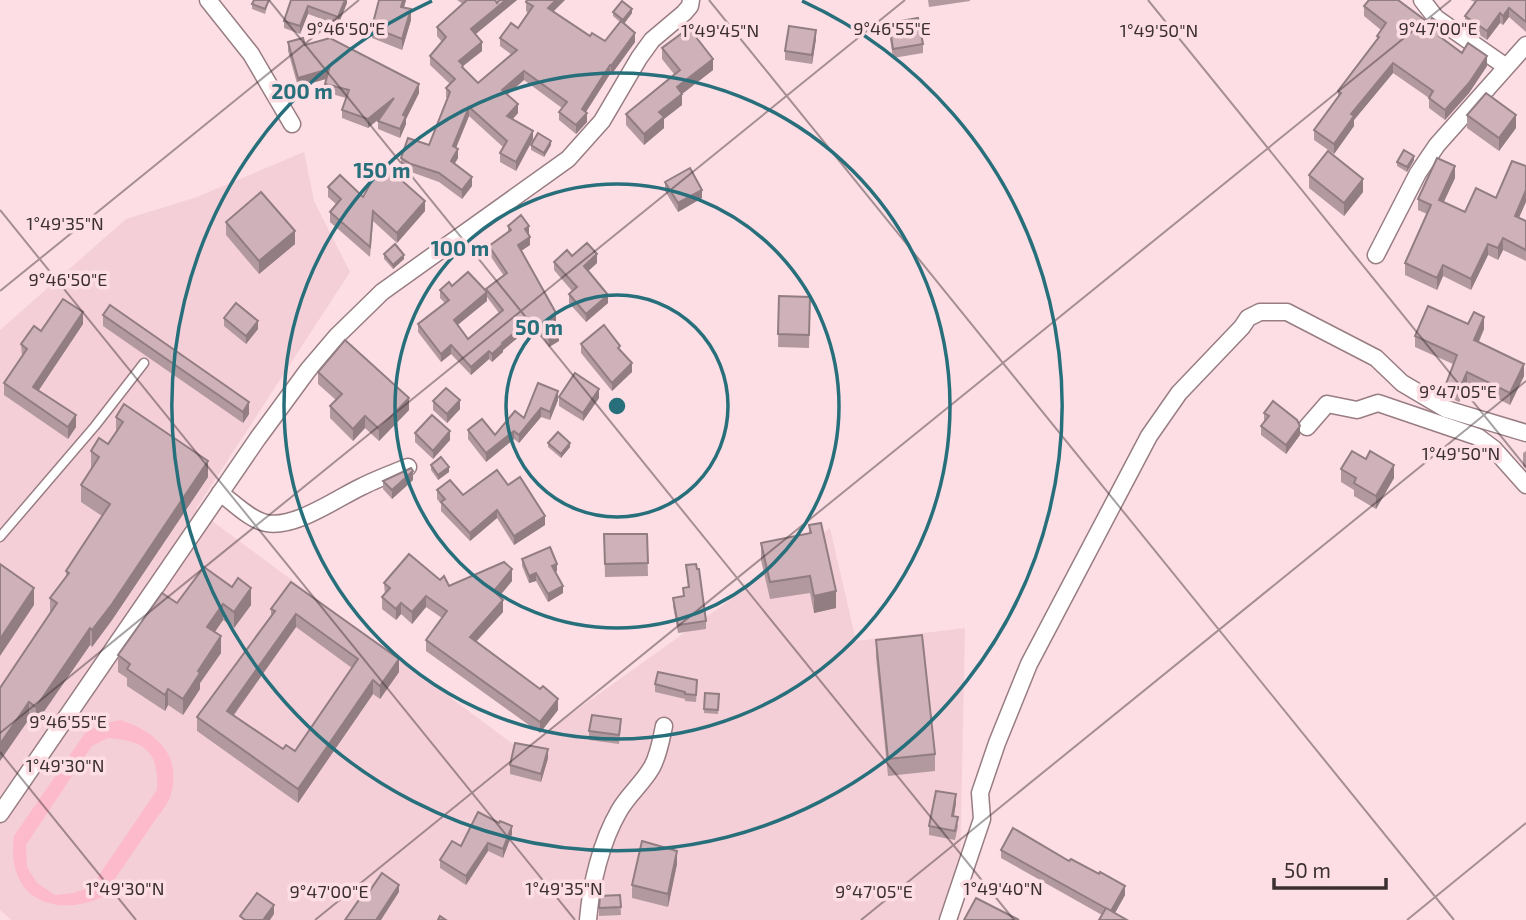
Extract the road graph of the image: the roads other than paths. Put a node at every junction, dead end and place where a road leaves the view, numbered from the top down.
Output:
1 (208, 0) edge
2 (691, 0) edge
3 (1422, 0) edge
4 (1526, 45) edge
5 (1505, 66) junction
6 (292, 124) dead end
7 (1376, 255) dead end
8 (144, 363) dead end
9 (1307, 427) dead end
10 (1526, 433) edge
11 (408, 467) edge
12 (1526, 485) edge
13 (220, 493) junction
14 (0, 537) edge
15 (664, 726) dead end
16 (0, 814) edge
17 (588, 920) edge
18 (948, 920) edge

1 - 6 street
2 - 13 street
3 - 5 street
4 - 5 street
5 - 7 street
8 - 14 lane
9 - 12 street
10 - 18 street
11 - 13 street
13 - 16 street
15 - 17 street

